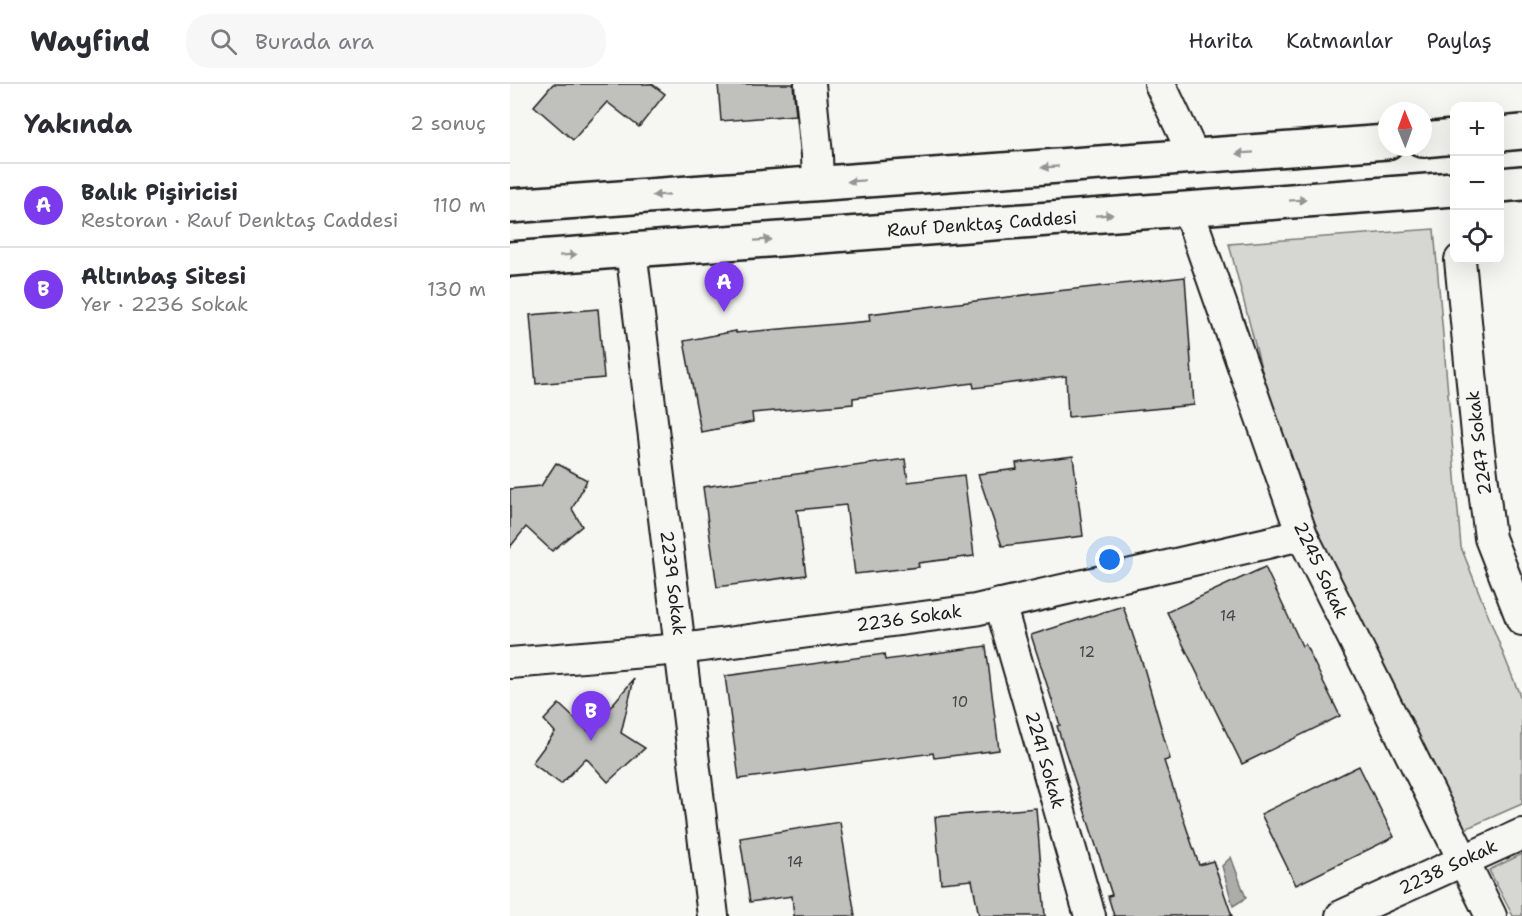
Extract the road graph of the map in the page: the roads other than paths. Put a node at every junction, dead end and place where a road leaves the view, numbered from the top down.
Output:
1 (810, 84) edge
2 (1160, 84) edge
3 (1522, 132) edge
4 (1504, 134) edge
5 (1450, 137) edge
6 (1432, 139) edge
7 (1378, 143) edge
8 (1194, 156) junction
9 (1522, 183) edge
10 (818, 184) junction
11 (1504, 185) edge
12 (1450, 192) edge
13 (510, 206) edge
14 (1188, 208) junction
15 (631, 250) junction
16 (510, 259) edge
17 (1460, 264) edge
18 (1302, 535) junction
19 (1000, 604) junction
20 (1522, 620) edge
21 (681, 649) junction
22 (510, 663) edge
23 (1522, 834) edge
24 (1464, 860) junction
25 (713, 916) edge
26 (1090, 916) edge
27 (1341, 916) edge
28 (1491, 916) edge

1 - 10 street
2 - 8 street
3 - 4 main road
5 - 6 main road
7 -> 8 main road
8 -> 10 main road
9 - 11 main road
10 -> 13 main road
14 -> 12 main road, Rauf Denktaş Caddesi
15 -> 14 main road, Rauf Denktaş Caddesi
14 - 18 street, 2245 Sokak
16 -> 15 main road, Rauf Denktaş Caddesi
15 - 21 street, 2239 Sokak
17 - 20 street, 2247 Sokak
18 - 19 street, 2236 Sokak
18 - 24 street, 2245 Sokak
19 - 21 street, 2236 Sokak
19 - 26 street, 2241 Sokak
21 - 22 street, 2236 Sokak
21 - 25 street, 2239 Sokak
23 - 24 street, 2238 Sokak
24 - 27 street, 2238 Sokak
24 - 28 street, 2245 Sokak

